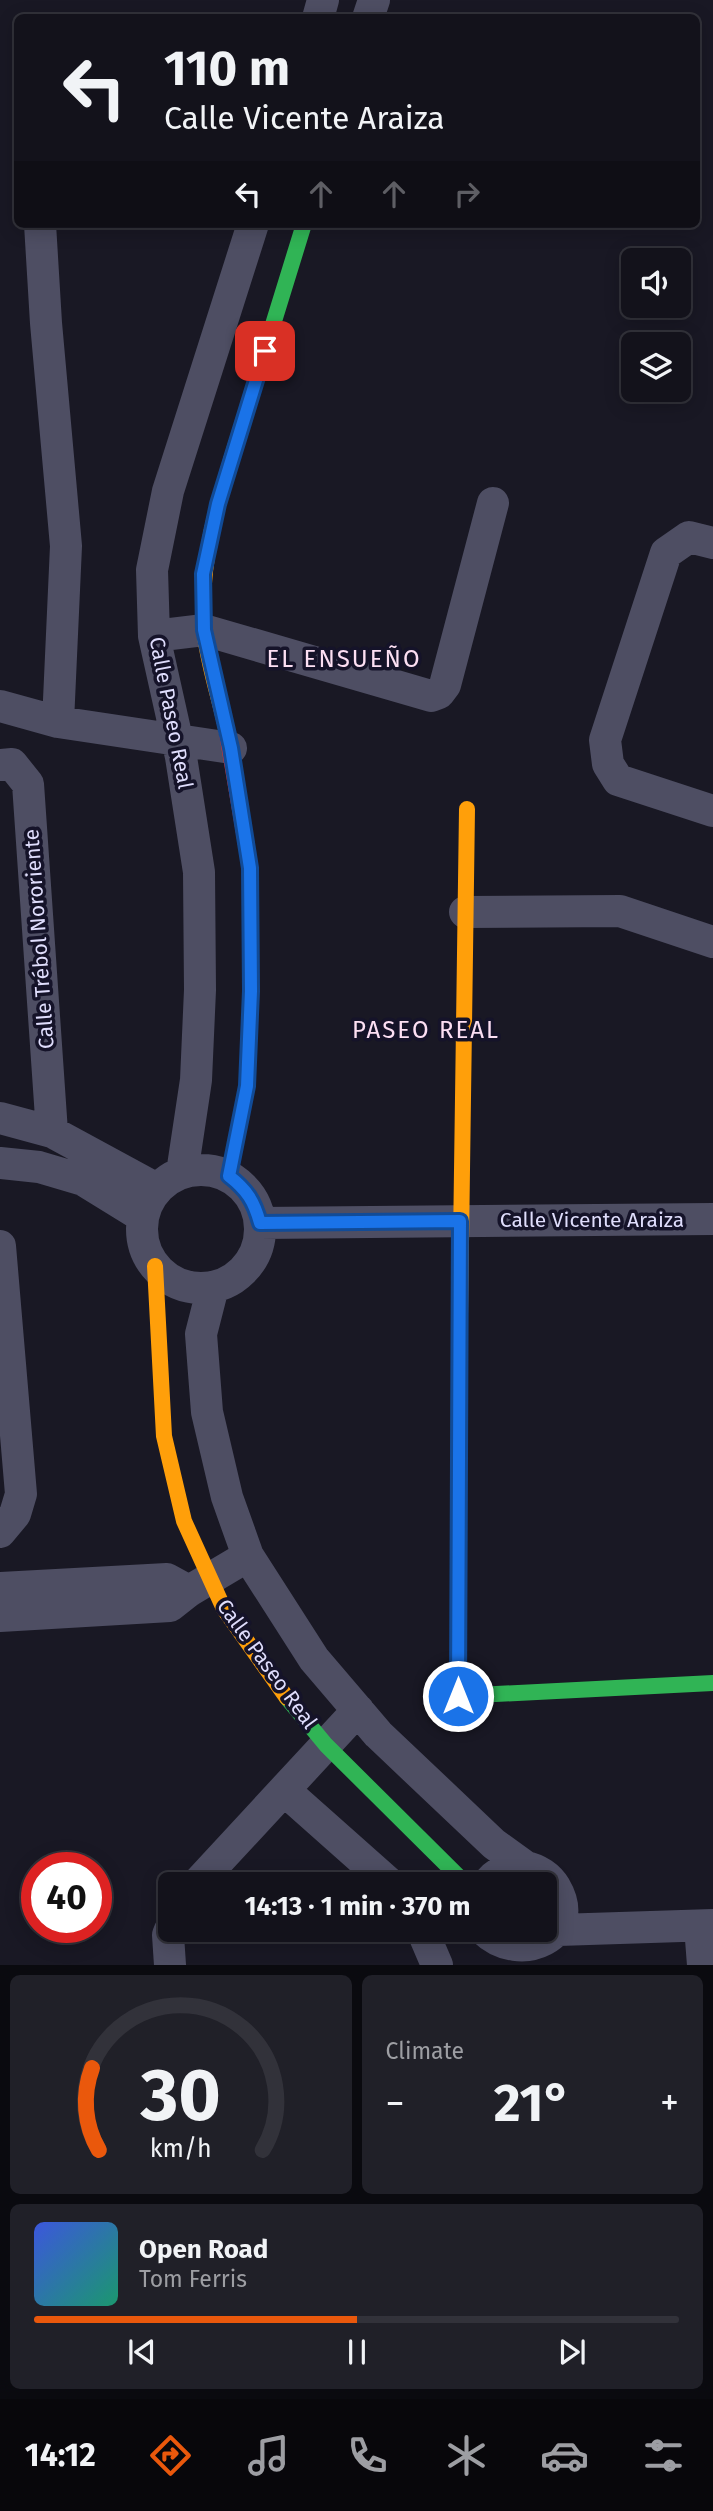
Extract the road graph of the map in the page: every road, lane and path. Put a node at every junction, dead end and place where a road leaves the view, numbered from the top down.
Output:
1 (40, 228) edge
2 (252, 228) edge
3 (303, 228) edge
4 (493, 503) dead end
5 (713, 543) edge
6 (204, 630) junction
7 (154, 636) junction
8 (0, 706) edge
9 (58, 722) junction
10 (177, 741) junction
11 (231, 748) junction
12 (0, 765) edge
13 (467, 809) dead end
14 (713, 811) edge
15 (465, 912) junction
16 (713, 942) edge
17 (0, 1118) edge
18 (52, 1132) junction
19 (0, 1163) edge
20 (229, 1176) junction
21 (161, 1193) junction
22 (713, 1219) edge
23 (460, 1221) junction
24 (260, 1223) junction
25 (0, 1246) edge
26 (155, 1266) junction
27 (214, 1287) junction
28 (0, 1532) edge
29 (248, 1556) junction
30 (199, 1585) junction
31 (0, 1588) edge
32 (0, 1616) edge
33 (713, 1683) edge
34 (358, 1710) junction
35 (326, 1745) junction
36 (284, 1790) junction
37 (526, 1867) junction
38 (208, 1872) edge
39 (376, 1872) edge
40 (454, 1872) edge
41 (501, 1872) edge
42 (707, 1926) edge
43 (558, 1930) junction
44 (168, 1942) edge
45 (427, 1942) edge
46 (495, 1942) edge
47 (511, 1958) edge
48 (170, 1965) edge
49 (437, 1965) edge
50 (703, 1965) edge

1 - 9 street
2 - 7 street, Calle Paseo Real
3 - 6 street
4 - 6 street
5 - 14 street
6 - 7 street
6 - 11 street
7 - 10 street, Calle Paseo Real
8 - 9 street
9 - 10 street
10 - 11 street
10 - 21 street, Calle Paseo Real
11 - 20 street
12 - 18 street, Calle Trébol Nororiente
13 - 15 street
15 - 16 street
15 - 23 street
17 - 18 street
18 - 21 street
19 - 21 street
20 - 21 street
20 - 24 street
21 - 26 street
22 - 23 street, Calle Vicente Araiza
23 - 24 street, Calle Vicente Araiza
23 - 33 street
24 - 27 street
25 - 28 street
26 - 27 street
26 - 30 street, Calle Paseo Real
27 - 29 street, Calle Paseo Real
29 - 30 street
29 - 34 street, Calle Paseo Real
30 - 31 street
30 - 32 street
30 - 35 street, Calle Paseo Real
34 - 35 street
34 - 37 street, Calle Paseo Real
35 - 36 street
35 - 40 street, Calle Paseo Real
36 - 38 street
36 - 39 street
37 - 41 street
37 - 43 street, Calle Paseo Real
42 - 43 street
42 - 50 street
43 - 47 street
44 - 48 street
45 - 49 street
46 - 47 street

